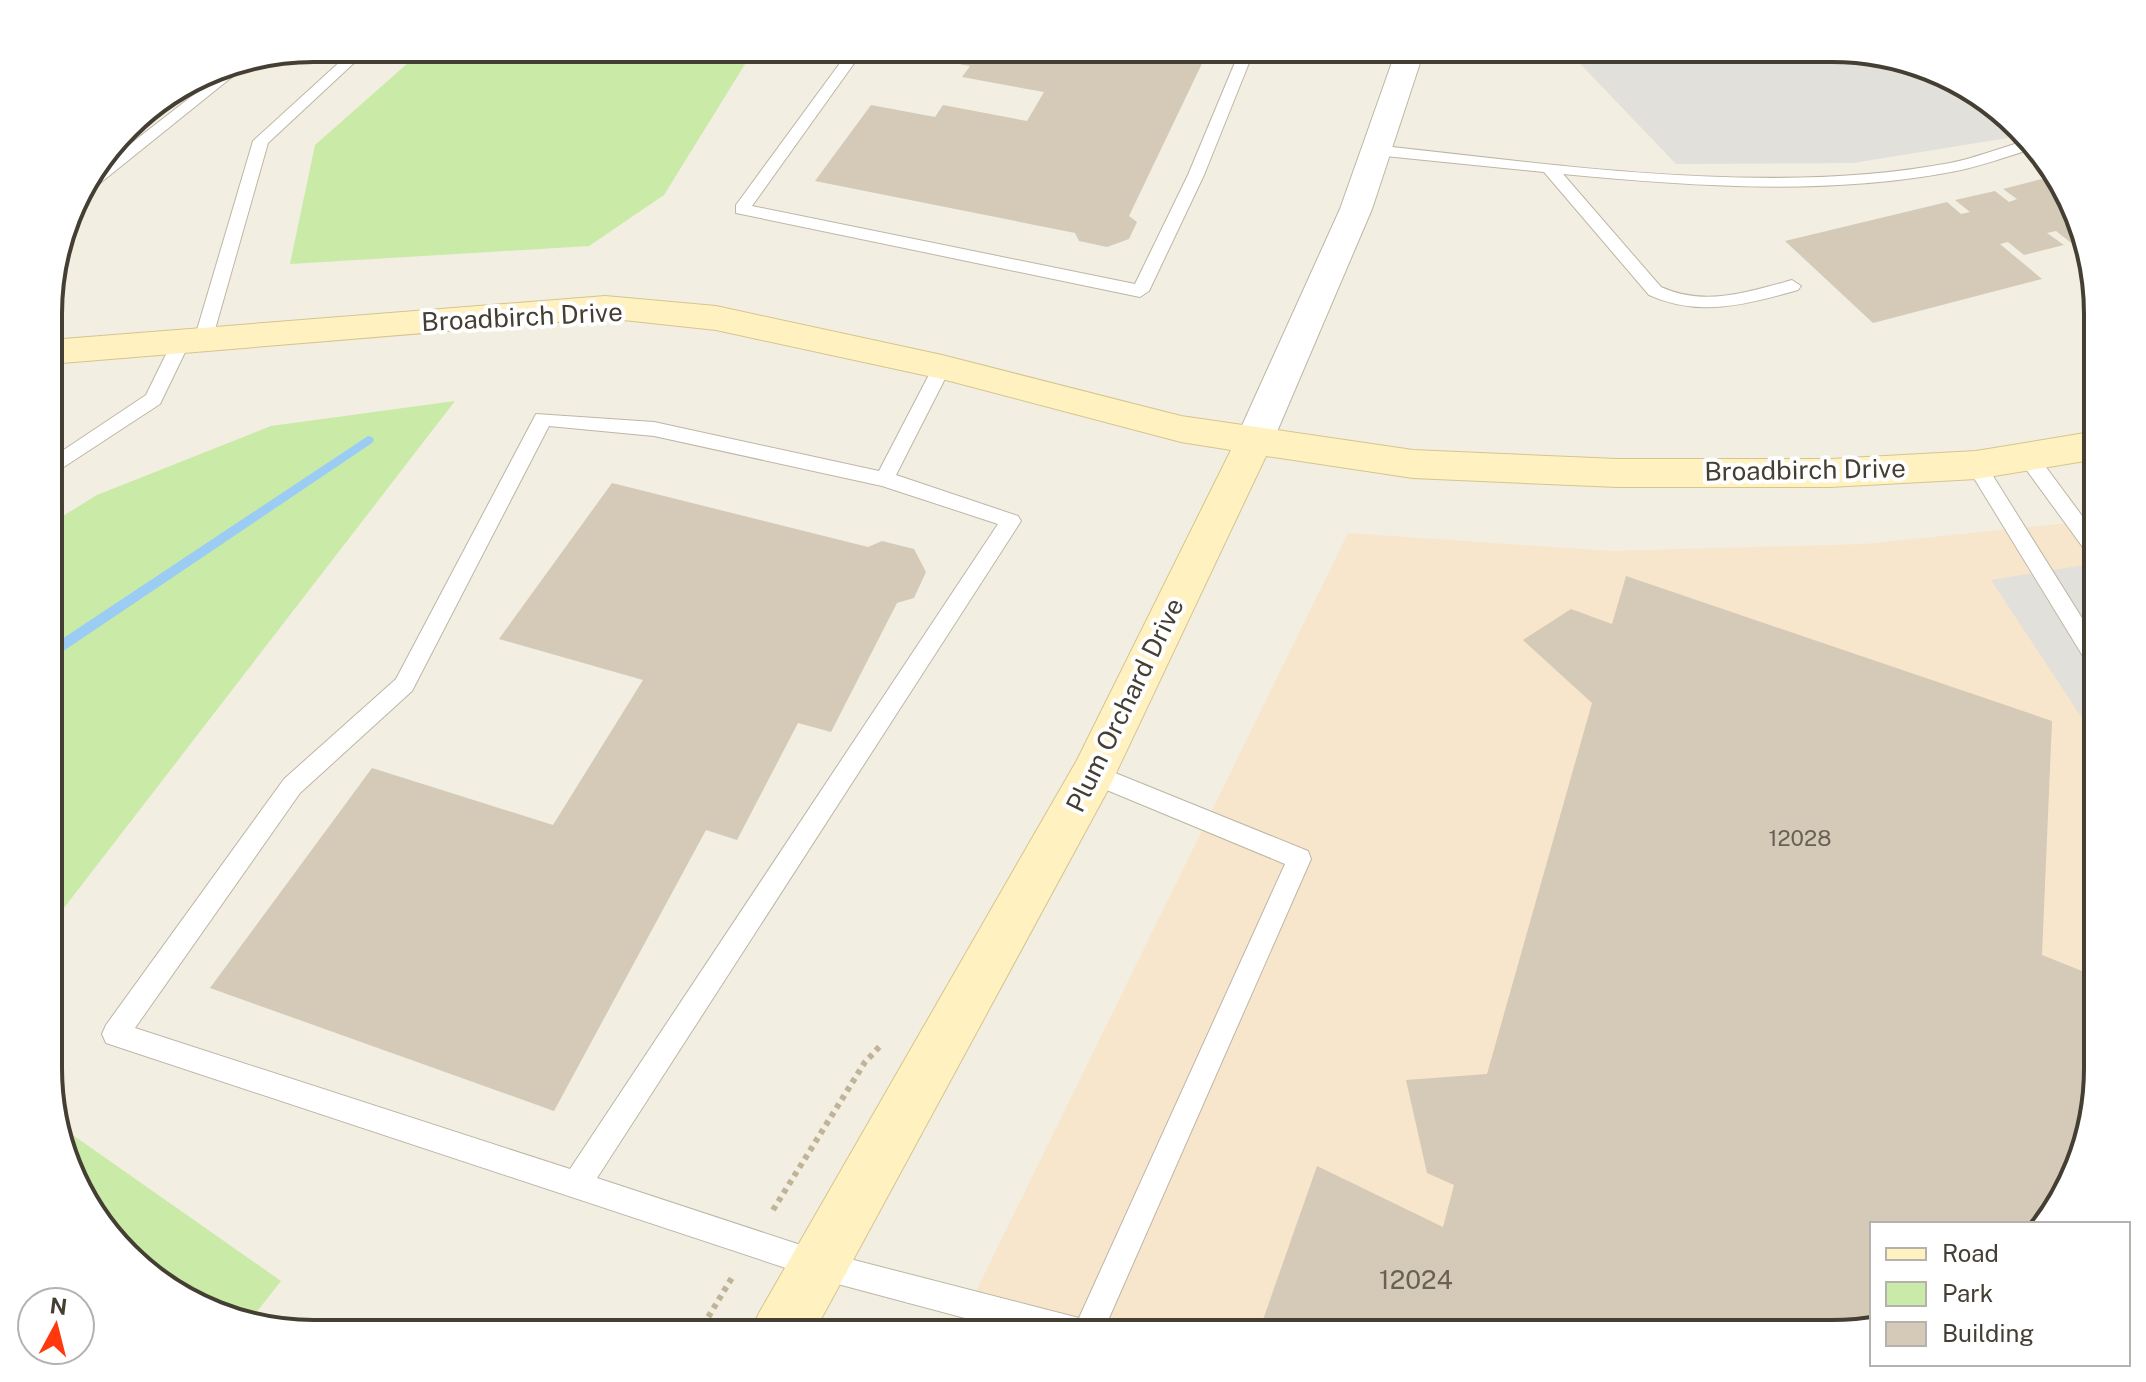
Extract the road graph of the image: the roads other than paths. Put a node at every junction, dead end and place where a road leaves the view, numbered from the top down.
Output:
1 (348, 62) edge
2 (848, 62) edge
3 (1242, 62) edge
4 (1406, 62) edge
5 (223, 79) edge
6 (2020, 147) edge
7 (1375, 150) junction
8 (1549, 168) junction
9 (108, 170) edge
10 (1792, 286) dead end
11 (192, 341) junction
12 (62, 351) edge
13 (942, 367) junction
14 (1259, 428) junction
15 (2083, 447) edge
16 (2027, 456) junction
17 (62, 458) edge
18 (1976, 465) junction
19 (884, 479) junction
20 (2083, 532) edge
21 (2083, 637) edge
22 (1093, 774) junction
23 (576, 1185) junction
24 (819, 1265) junction
25 (1092, 1319) edge
26 (788, 1320) edge
27 (1029, 1320) edge

1 - 11 lane
2 - 3 lane
4 - 7 street, Plum Orchard Drive
5 - 9 lane
6 - 8 lane
7 - 8 lane
7 - 14 street, Plum Orchard Drive
8 - 10 lane
11 - 12 street, Broadbirch Drive
11 - 13 street, Broadbirch Drive
11 - 17 lane
13 - 14 street, Broadbirch Drive
13 - 19 lane
14 - 18 street, Broadbirch Drive
14 - 22 street, Plum Orchard Drive
15 - 16 street, Broadbirch Drive
16 - 18 street, Broadbirch Drive
16 - 20 lane
18 - 21 lane
19 - 23 lane
19 - 23 lane
22 - 24 street, Plum Orchard Drive
22 - 25 lane
23 - 24 lane
24 - 26 street, Plum Orchard Drive
24 - 27 lane

